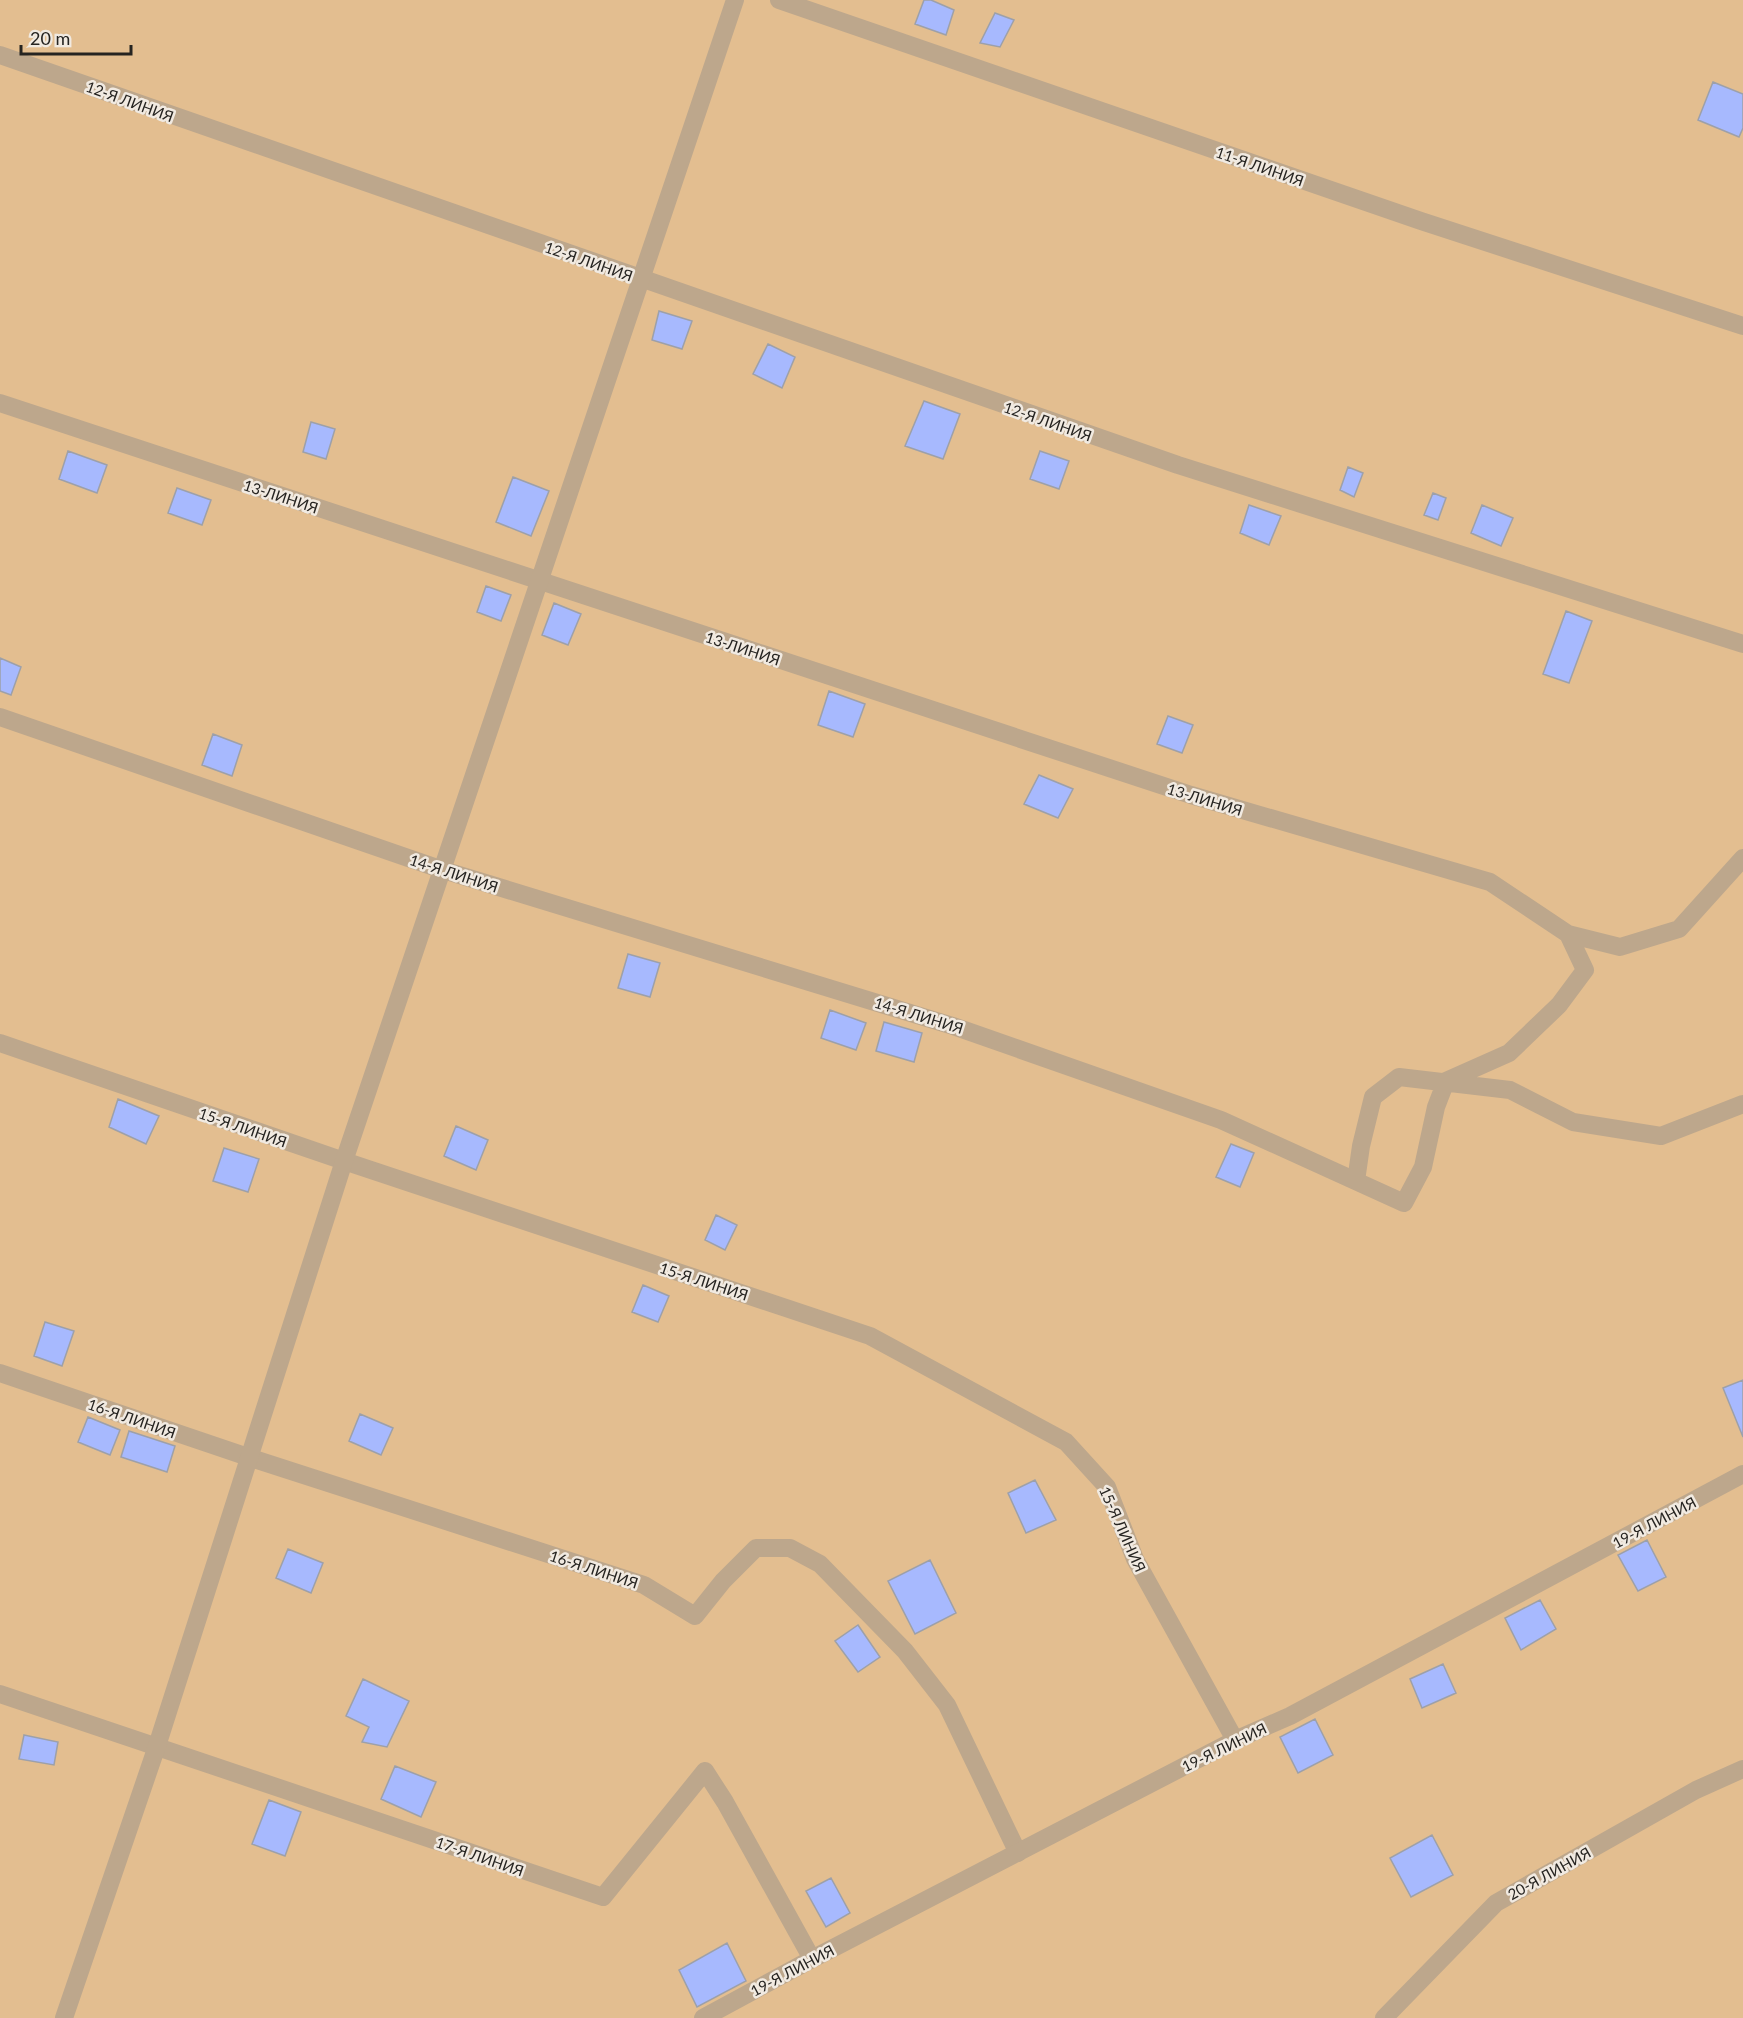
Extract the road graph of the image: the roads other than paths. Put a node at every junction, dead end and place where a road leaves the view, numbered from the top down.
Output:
1 (735, 0) edge
2 (779, 0) edge
3 (0, 55) edge
4 (641, 279) junction
5 (1743, 326) edge
6 (0, 403) edge
7 (540, 582) junction
8 (1743, 644) edge
9 (0, 717) edge
10 (1743, 858) edge
11 (443, 870) junction
12 (1568, 934) junction
13 (0, 1043) edge
14 (1446, 1081) junction
15 (1743, 1104) edge
16 (344, 1161) junction
17 (1356, 1181) junction
18 (0, 1373) edge
19 (248, 1457) junction
20 (1743, 1474) edge
21 (0, 1694) edge
22 (1235, 1740) junction
23 (157, 1746) junction
24 (1743, 1769) edge
25 (1018, 1852) junction
26 (812, 1959) junction
27 (64, 2018) edge
28 (703, 2018) edge
29 (1384, 2018) edge

1 - 4 street
2 - 5 street, 11-Я ЛИНИЯ
3 - 4 street, 12-Я ЛИНИЯ
4 - 7 street
4 - 8 street, 12-Я ЛИНИЯ
6 - 7 street, 13-ЛИНИЯ
7 - 11 street
7 - 12 street, 13-ЛИНИЯ
9 - 11 street, 14-Я ЛИНИЯ
10 - 12 street
11 - 16 street
11 - 17 street, 14-Я ЛИНИЯ
12 - 14 street
13 - 16 street, 15-Я ЛИНИЯ
14 - 15 street
14 - 17 street
14 - 17 street, 14-Я ЛИНИЯ
16 - 19 street
16 - 22 street, 15-Я ЛИНИЯ
18 - 19 street, 16-Я ЛИНИЯ
19 - 23 street
19 - 25 street, 16-Я ЛИНИЯ
20 - 22 street, 19-Я ЛИНИЯ
21 - 23 street, 17-Я ЛИНИЯ
22 - 25 street, 19-Я ЛИНИЯ
23 - 26 street, 17-Я ЛИНИЯ
23 - 27 street
24 - 29 street, 20-Я ЛИНИЯ
25 - 26 street, 19-Я ЛИНИЯ
26 - 28 street, 19-Я ЛИНИЯ

